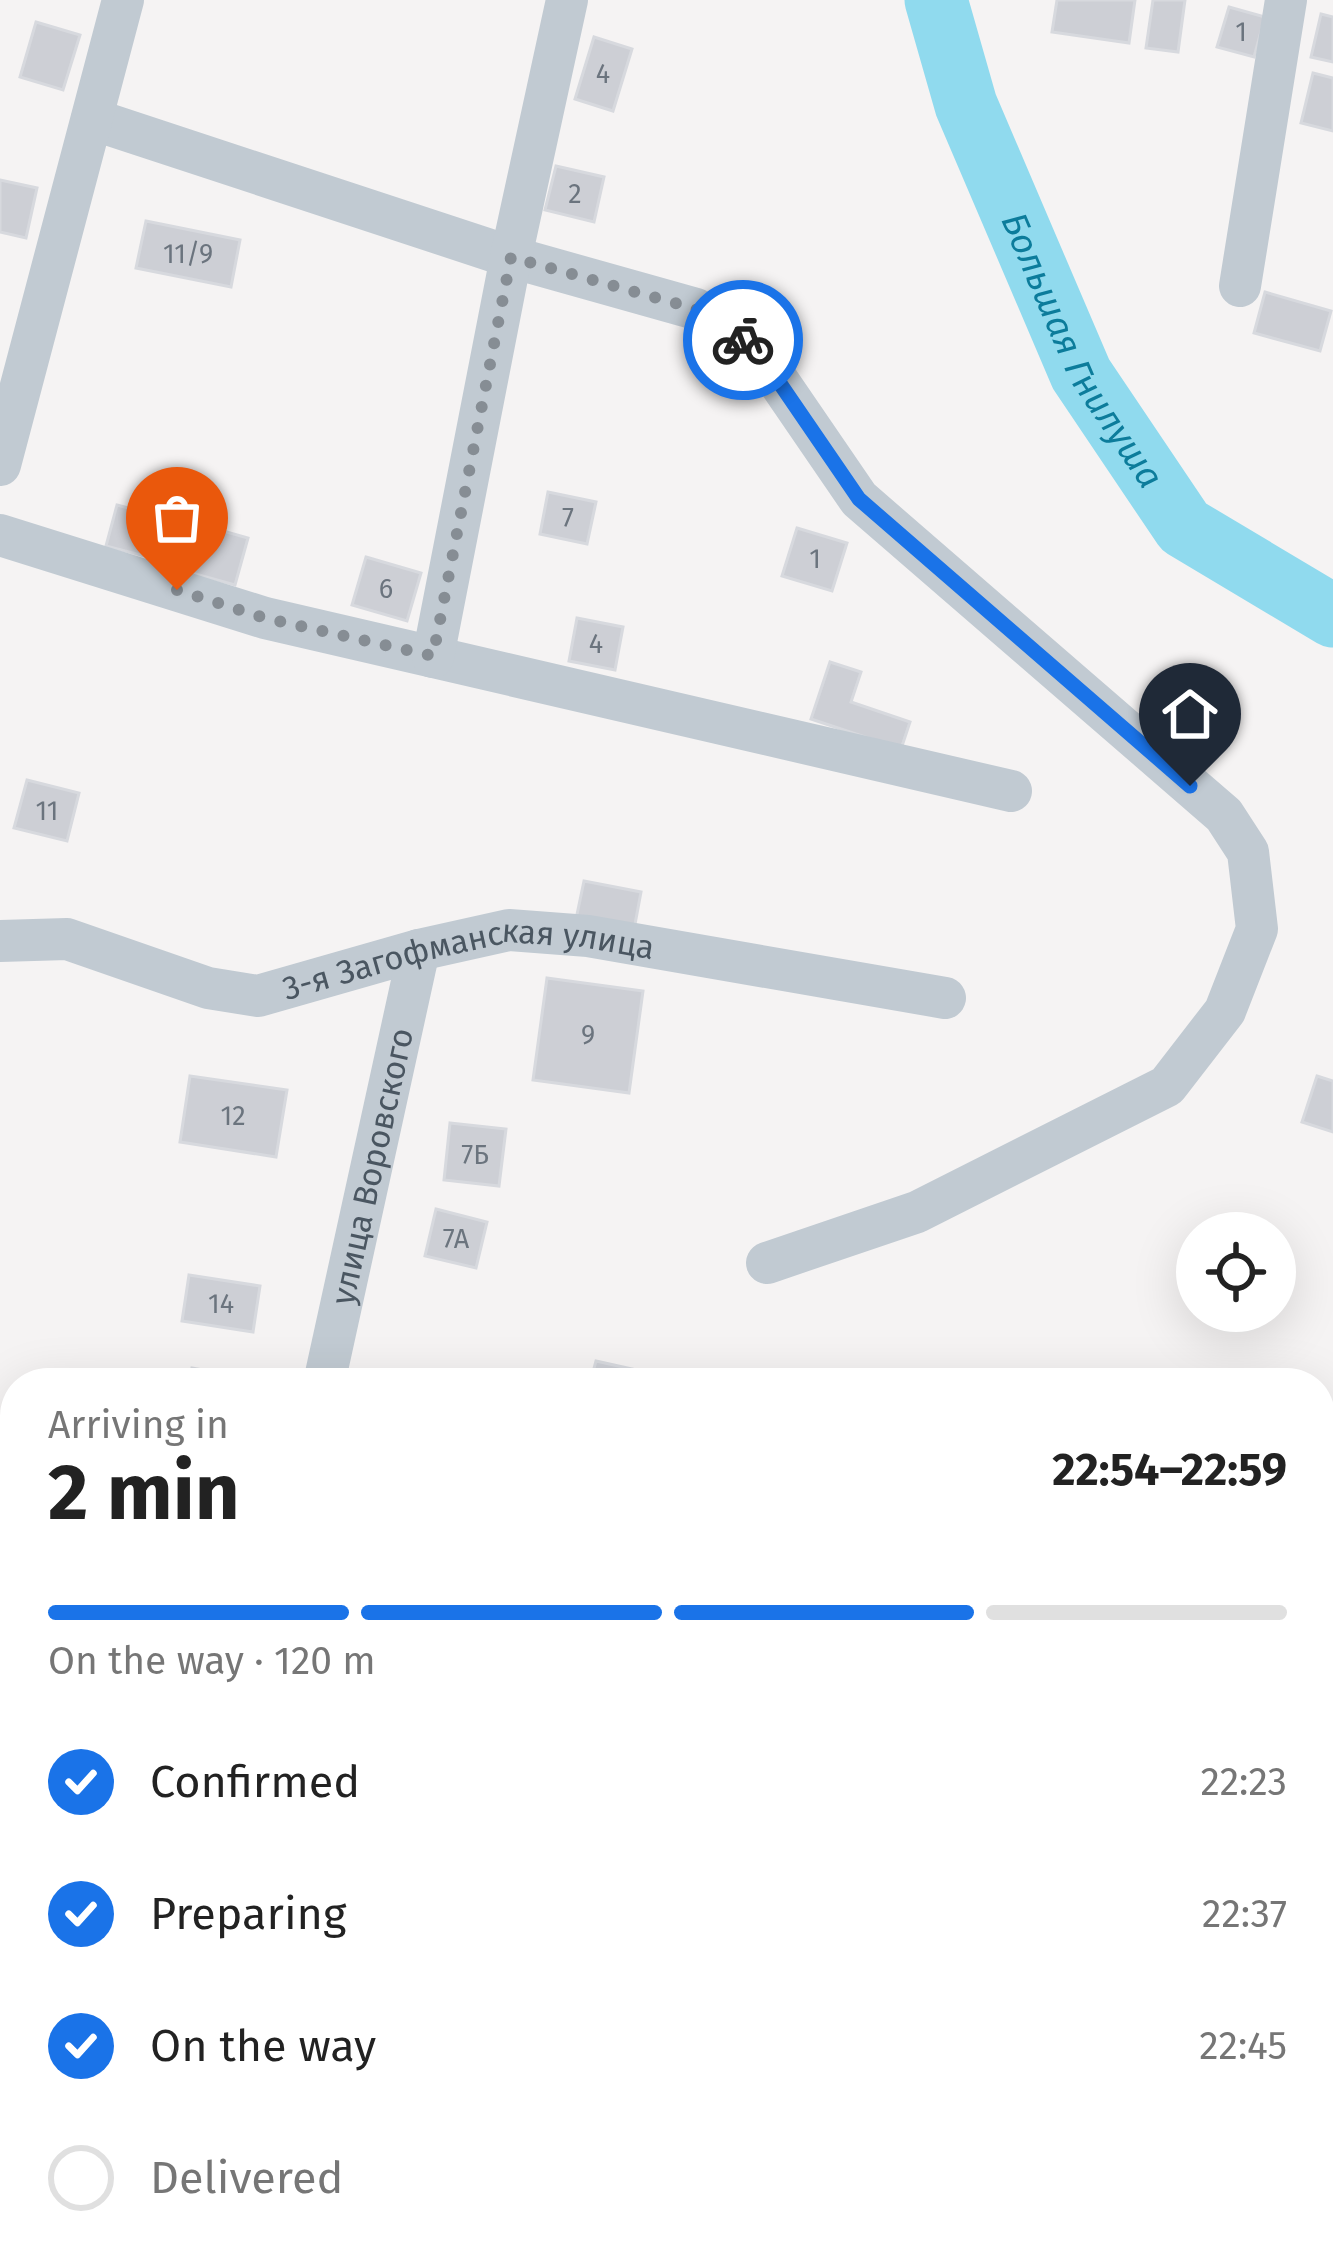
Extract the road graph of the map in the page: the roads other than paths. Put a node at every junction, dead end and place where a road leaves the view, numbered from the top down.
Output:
1 (123, 0) edge
2 (567, 0) edge
3 (1286, 0) edge
4 (92, 119) junction
5 (511, 257) junction
6 (1240, 286) dead end
7 (0, 465) edge
8 (0, 536) edge
9 (433, 656) junction
10 (1011, 791) dead end
11 (0, 941) edge
12 (419, 950) junction
13 (945, 998) dead end
14 (767, 1263) dead end
15 (328, 1368) edge

1 - 4 street
2 - 5 street
3 - 6 street
4 - 5 street
4 - 7 street
5 - 9 street
5 - 14 street
8 - 9 street
9 - 10 street
11 - 12 street, 3-я Загофманская улица
12 - 13 street, 3-я Загофманская улица
12 - 15 street, улица Воровского

